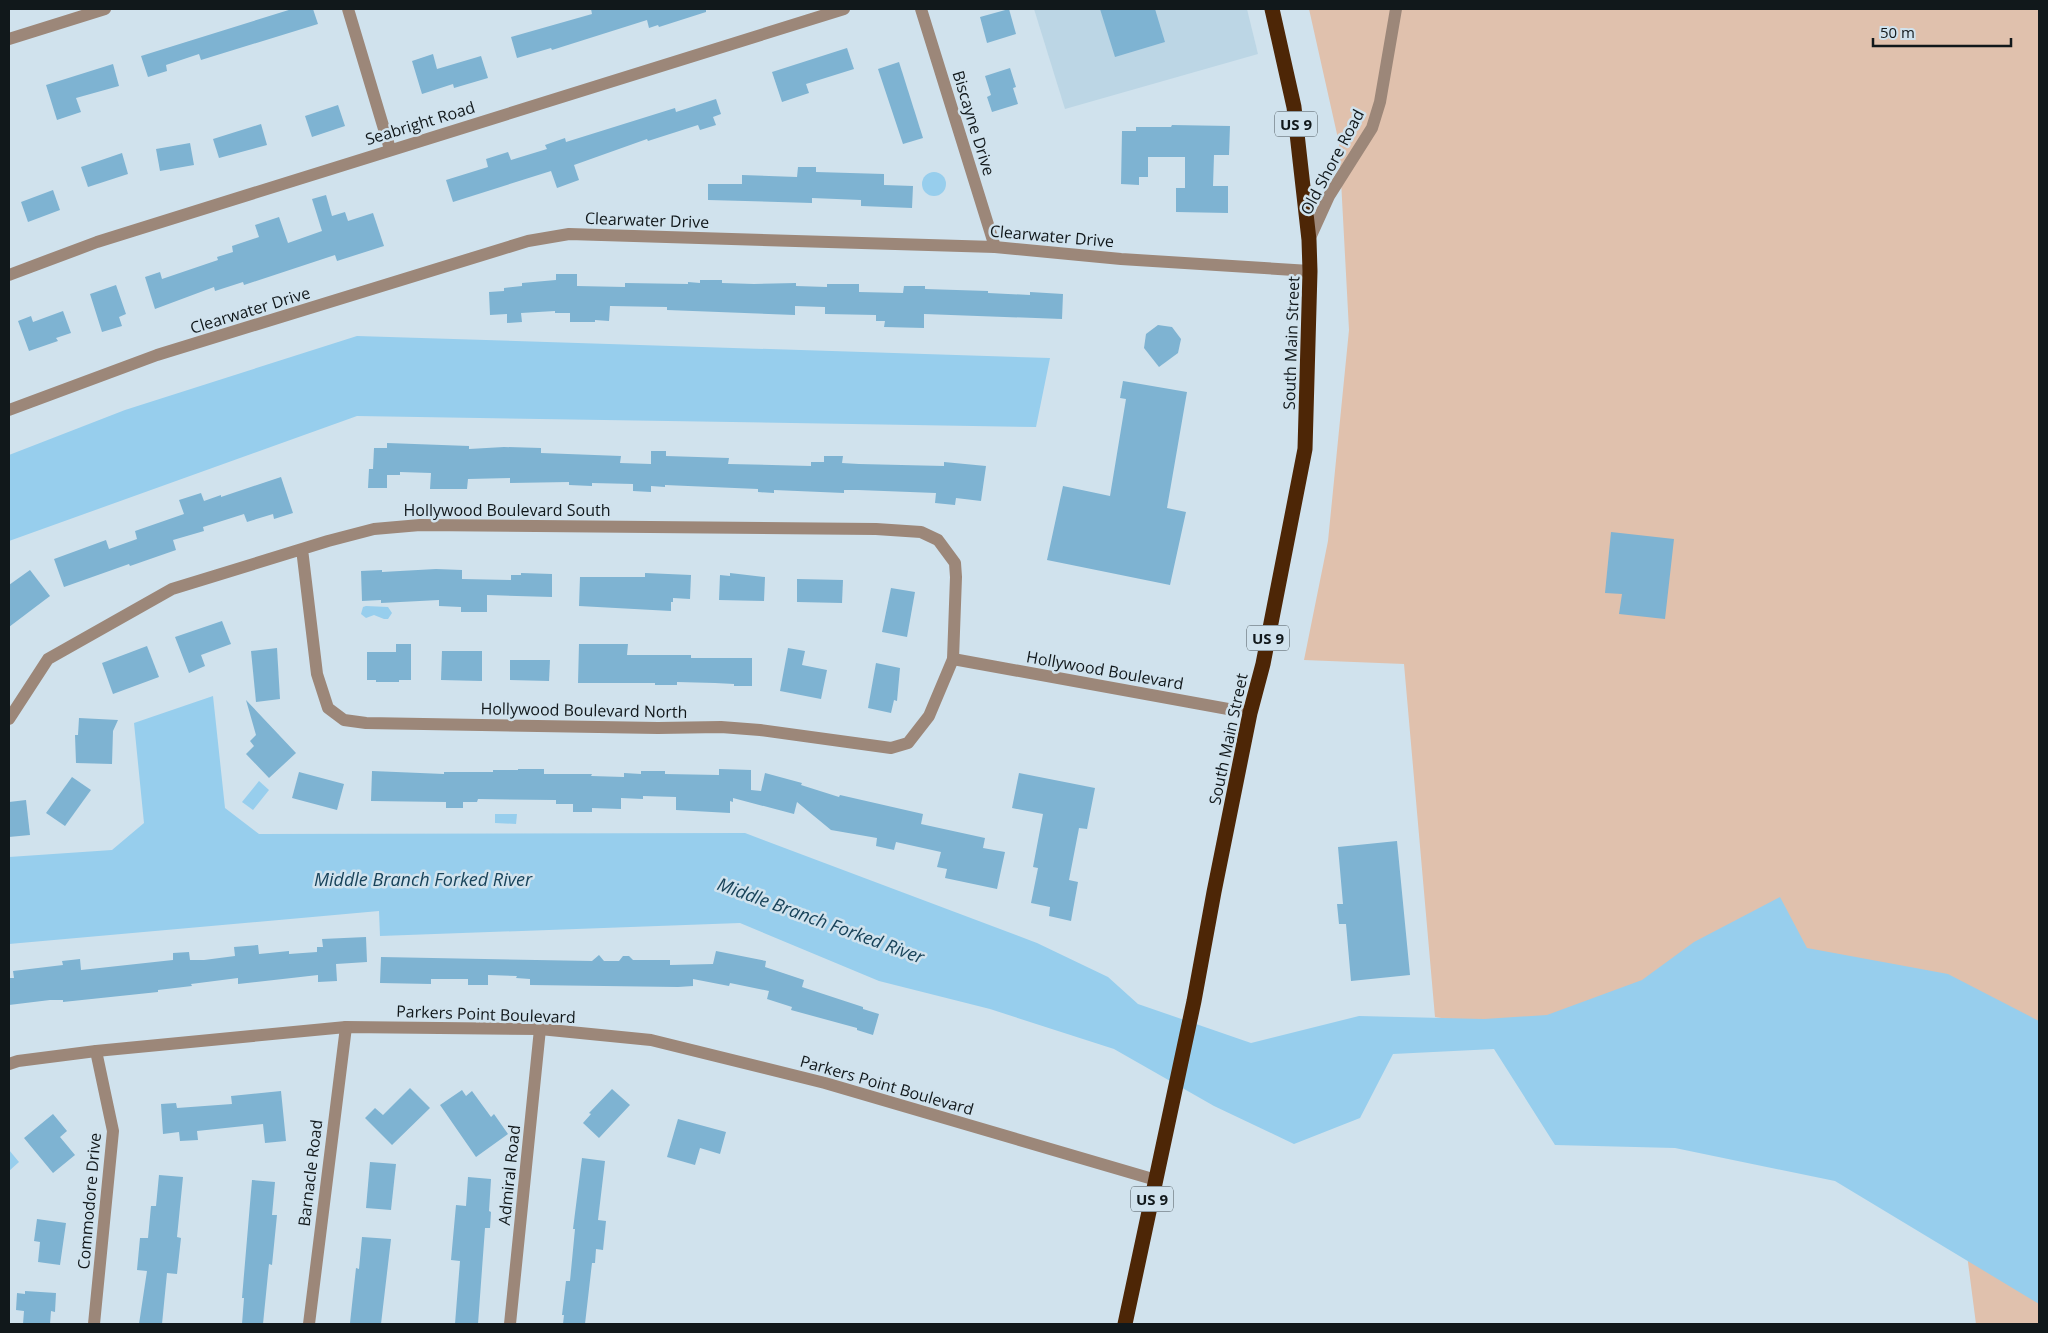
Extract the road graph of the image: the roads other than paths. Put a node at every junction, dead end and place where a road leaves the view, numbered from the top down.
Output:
1 (105, 9) edge
2 (348, 9) edge
3 (844, 9) edge
4 (921, 9) edge
5 (1272, 9) edge
6 (1396, 9) edge
7 (9, 39) edge
8 (390, 149) junction
9 (1309, 240) junction
10 (995, 247) junction
11 (1310, 271) junction
12 (9, 274) edge
13 (9, 410) edge
14 (302, 548) junction
15 (953, 659) junction
16 (1250, 713) junction
17 (9, 719) edge
18 (346, 1027) junction
19 (540, 1029) junction
20 (96, 1051) junction
21 (9, 1064) edge
22 (1156, 1180) junction
23 (94, 1324) edge
24 (309, 1324) edge
25 (510, 1324) edge
26 (1125, 1324) edge

1 - 7 street
2 - 8 street
3 - 8 street, Seabright Road
4 - 10 street, Biscayne Drive
5 - 9 highway, South Main Street / US 9
6 - 9 street, Old Shore Road
8 - 12 street, Seabright Road
9 - 11 highway, South Main Street / US 9
10 - 11 street, Clearwater Drive
10 - 13 street, Clearwater Drive
11 - 16 highway, South Main Street / US 9
14 - 15 street, Hollywood Boulevard South
14 - 15 street, Hollywood Boulevard North
14 - 17 street, Hollywood Boulevard South
15 - 16 street, Hollywood Boulevard
16 - 22 highway, South Main Street / US 9
18 - 19 street, Parkers Point Boulevard
18 - 20 street, Parkers Point Boulevard
18 - 24 street, Barnacle Road
19 - 22 street, Parkers Point Boulevard
19 - 25 street, Admiral Road
20 - 21 street, Parkers Point Boulevard
20 - 23 street, Commodore Drive
22 - 26 highway, South Main Street / US 9

